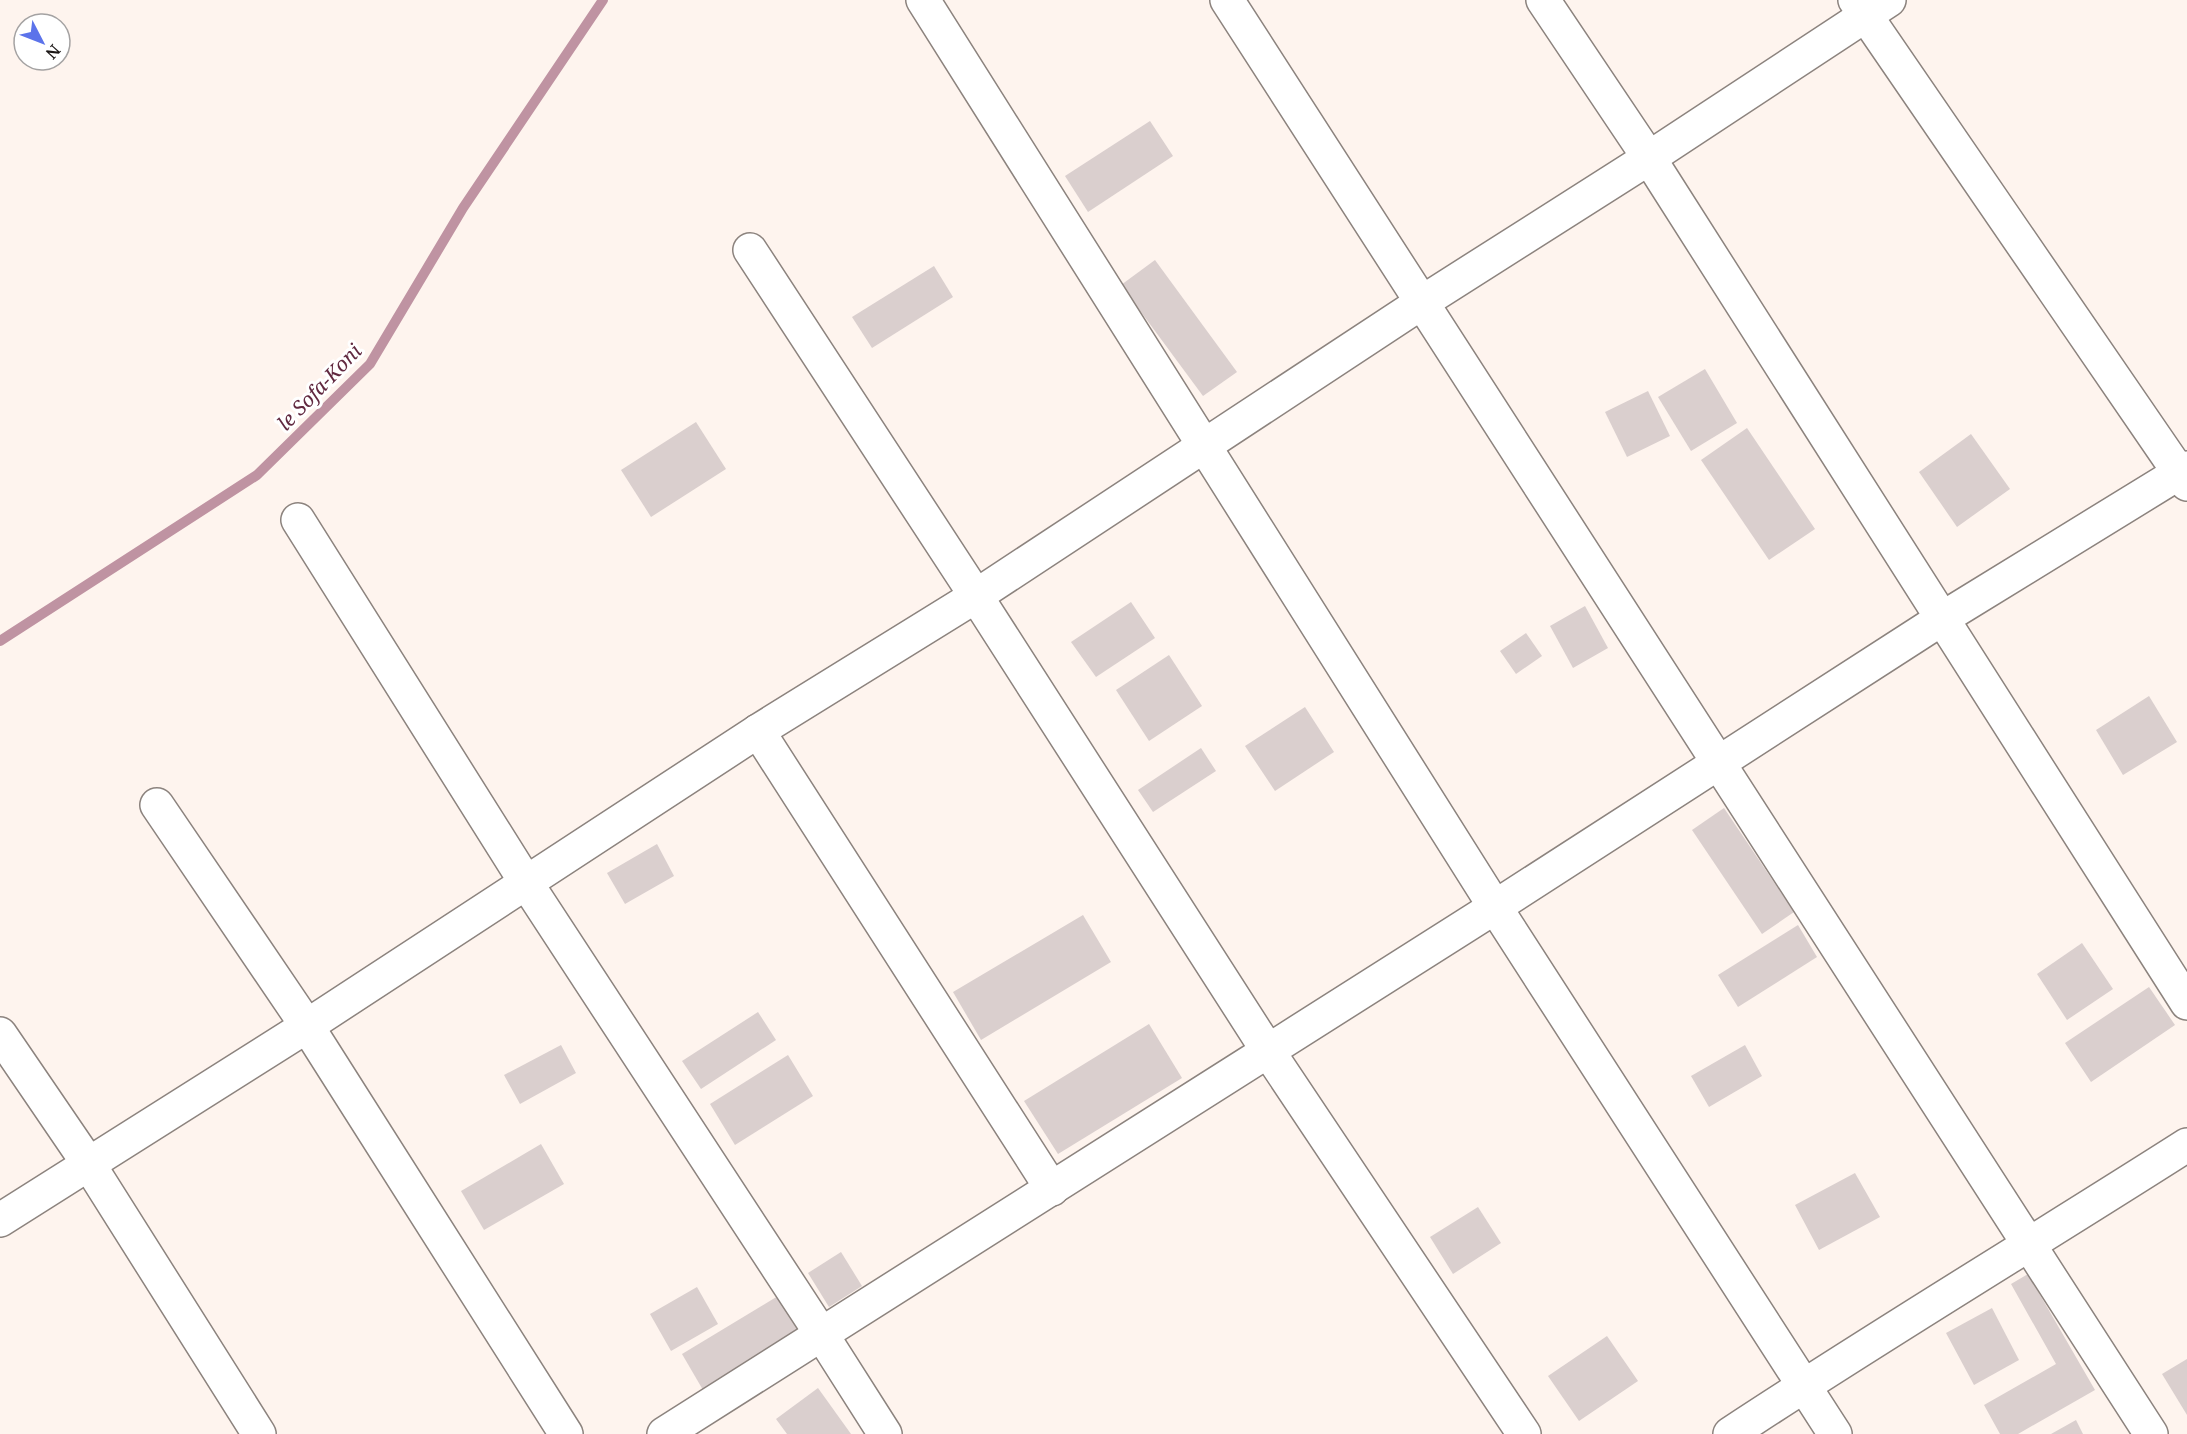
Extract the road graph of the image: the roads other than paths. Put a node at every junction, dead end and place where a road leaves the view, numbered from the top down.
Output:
1 (923, 0) edge
2 (1227, 0) edge
3 (1543, 0) edge
4 (1870, 5) edge
5 (1649, 158) junction
6 (750, 250) dead end
7 (1421, 303) junction
8 (1205, 445) junction
9 (2184, 475) edge
10 (298, 520) dead end
11 (976, 596) junction
12 (1943, 618) junction
13 (758, 731) junction
14 (1720, 762) junction
15 (157, 805) dead end
16 (527, 884) junction
17 (1495, 907) junction
18 (2187, 1003) edge
19 (306, 1026) junction
20 (0, 1034) edge
21 (1268, 1051) junction
22 (2187, 1145) edge
23 (88, 1164) junction
24 (1052, 1189) junction
25 (0, 1220) edge
26 (2031, 1245) junction
27 (822, 1335) junction
28 (1803, 1386) junction
29 (259, 1434) edge
30 (566, 1434) edge
31 (664, 1434) edge
32 (885, 1434) edge
33 (1524, 1434) edge
34 (1730, 1434) edge
35 (1835, 1434) edge
36 (2151, 1434) edge

1 - 8 street
2 - 7 street
3 - 5 street
4 - 5 street
4 - 9 street
5 - 7 street
5 - 12 street
6 - 11 street
7 - 8 street
7 - 14 street
8 - 11 street
8 - 17 street
9 - 12 street
10 - 16 street
11 - 13 street
11 - 21 street
12 - 14 street
12 - 18 street
13 - 16 street
13 - 24 street
14 - 17 street
14 - 26 street
15 - 19 street
16 - 19 street
16 - 27 street
17 - 21 street
17 - 28 street
19 - 23 street
19 - 30 street
20 - 23 street
21 - 24 street
21 - 33 street
22 - 26 street
23 - 25 street
23 - 29 street
24 - 27 street
26 - 28 street
26 - 36 street
27 - 31 street
27 - 32 street
28 - 34 street
28 - 35 street

